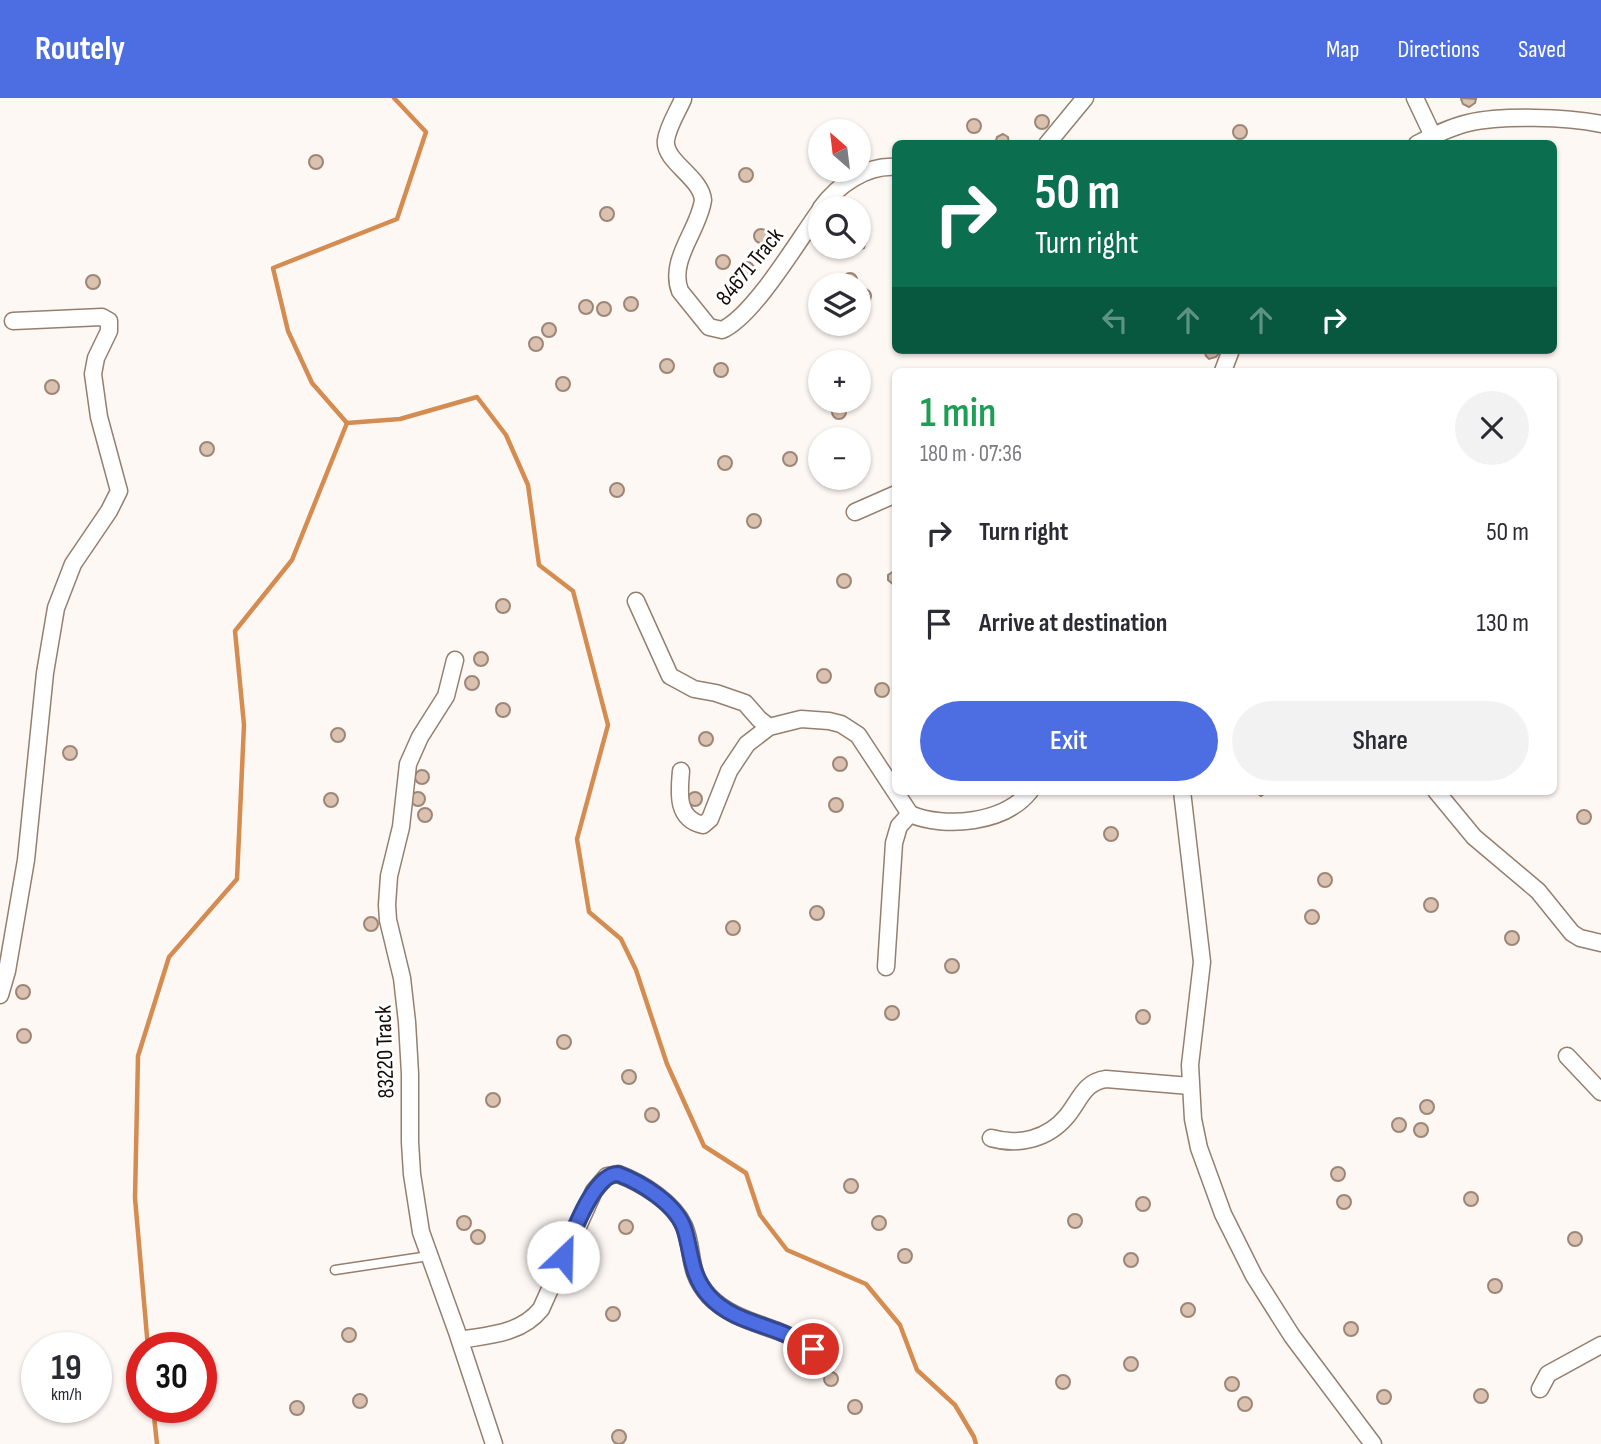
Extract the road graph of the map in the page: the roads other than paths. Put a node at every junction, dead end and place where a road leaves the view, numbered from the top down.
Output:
1 (1085, 98) edge
2 (1415, 98) edge
3 (683, 99) edge
4 (1601, 124) edge
5 (1433, 136) junction
6 (1050, 140) edge
7 (1425, 140) edge
8 (892, 167) edge
9 (832, 196) edge
10 (808, 228) edge
11 (13, 321) dead end
12 (892, 497) edge
13 (855, 512) dead end
14 (636, 600) dead end
15 (455, 660) dead end
16 (769, 727) junction
17 (681, 771) dead end
18 (892, 788) edge
19 (897, 795) edge
20 (1026, 795) edge
21 (1182, 795) edge
22 (1439, 795) edge
23 (909, 814) junction
24 (1601, 943) edge
25 (886, 967) dead end
26 (0, 995) edge
27 (1567, 1056) dead end
28 (1190, 1086) junction
29 (1601, 1093) edge
30 (991, 1138) dead end
31 (429, 1256) junction
32 (335, 1269) dead end
33 (460, 1340) junction
34 (1601, 1345) edge
35 (813, 1349) dead end
36 (1540, 1389) dead end
37 (494, 1444) edge
38 (1373, 1444) edge

1 - 6 street
2 - 5 street
3 - 10 street, 84671 Track
4 - 5 street
5 - 7 street
8 - 9 street, 84671 Track
11 - 26 street
12 - 13 street
14 - 16 street
15 - 31 street, 83220 Track
16 - 17 street
16 - 18 street
19 - 23 street
20 - 23 street
21 - 28 street
22 - 24 street
23 - 25 street
27 - 29 street
28 - 30 street
28 - 38 street
31 - 32 lane
31 - 33 street, 83220 Track
33 - 35 street
33 - 37 street, 83220 Track
34 - 36 street

